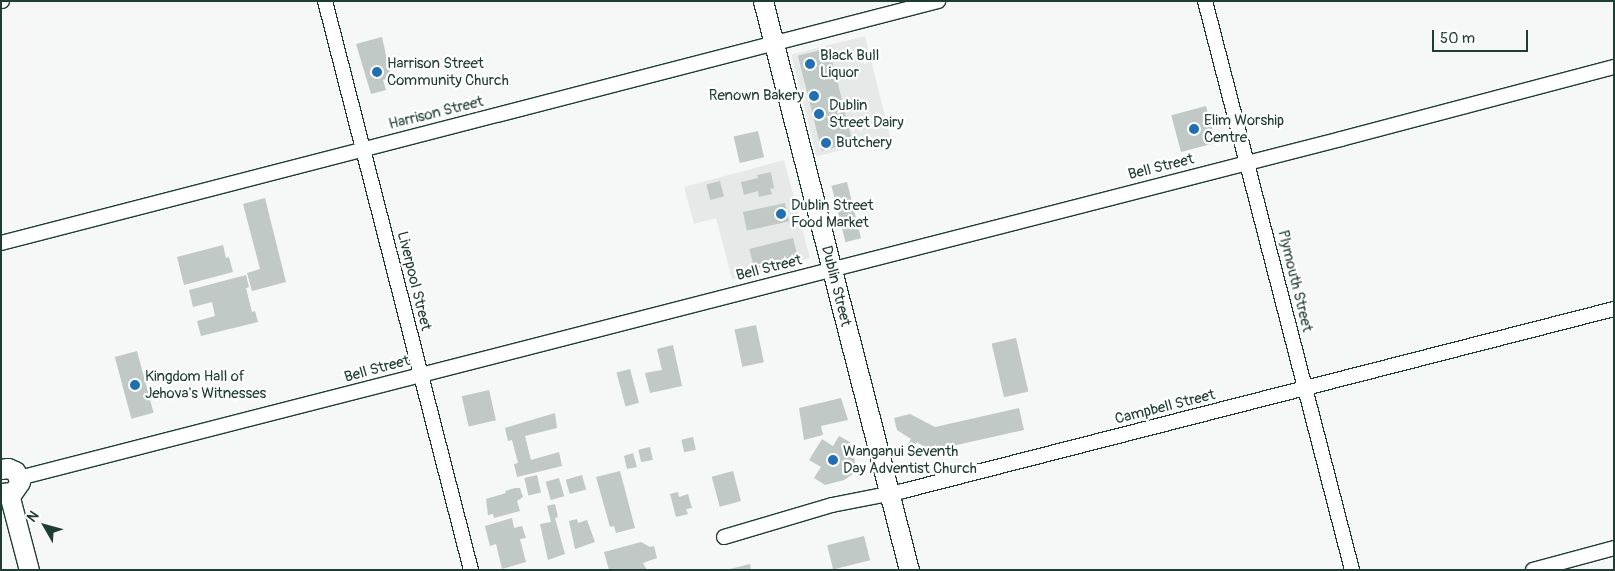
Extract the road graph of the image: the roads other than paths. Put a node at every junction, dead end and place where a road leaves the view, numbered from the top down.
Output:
1 (325, 1) edge
2 (763, 1) edge
3 (938, 1) edge
4 (1205, 1) edge
5 (774, 43) junction
6 (1614, 67) edge
7 (363, 149) junction
8 (1247, 162) junction
9 (1, 243) edge
10 (832, 268) junction
11 (1614, 309) edge
12 (421, 374) junction
13 (1305, 388) junction
14 (2, 465) edge
15 (10, 488) edge
16 (890, 492) junction
17 (724, 536) dead end
18 (1614, 548) edge
19 (29, 570) edge
20 (471, 570) edge
21 (909, 570) edge
22 (1352, 570) edge
23 (1533, 570) edge

1 - 7 street, Liverpool Street
2 - 5 main road, Dublin Street
3 - 5 street, Harrison Street
4 - 8 street, Plymouth Street
5 - 7 street, Harrison Street
5 - 10 main road, Dublin Street
6 - 8 street, Bell Street
7 - 9 street, Harrison Street
7 - 12 street, Liverpool Street
8 - 10 street, Bell Street
8 - 13 street, Plymouth Street
10 - 12 street, Bell Street
10 - 16 main road, Dublin Street
11 - 13 street, Campbell Street
12 - 15 street, Bell Street
12 - 20 street, Liverpool Street
13 - 16 street, Campbell Street
13 - 22 street, Plymouth Street
14 - 15 main road
15 - 19 main road
16 - 17 street, Campbell Street
16 - 21 main road, Dublin Street
18 - 23 street

